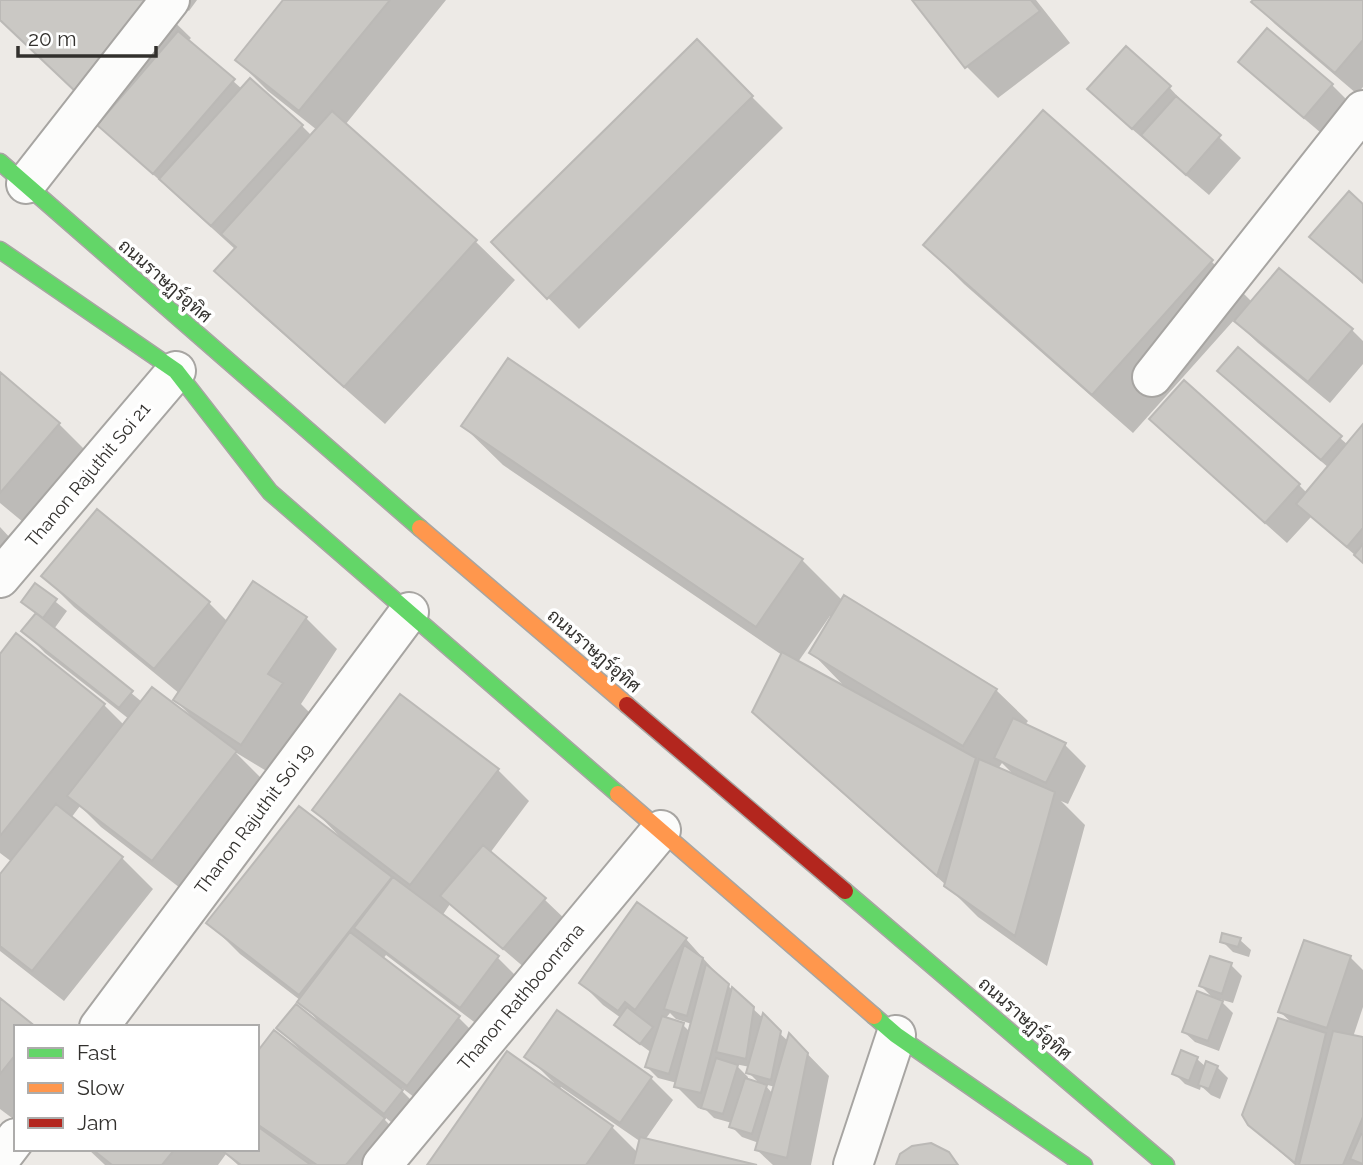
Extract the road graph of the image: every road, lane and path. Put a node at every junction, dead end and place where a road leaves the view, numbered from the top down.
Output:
1 (170, 0) edge
2 (1363, 110) edge
3 (13, 173) edge
4 (0, 250) edge
5 (176, 371) junction
6 (1152, 377) dead end
7 (0, 578) edge
8 (409, 612) junction
9 (661, 830) junction
10 (100, 1025) edge
11 (896, 1035) junction
12 (14, 1141) edge
13 (0, 1159) edge
14 (382, 1165) edge
15 (853, 1165) edge
16 (1084, 1165) edge
17 (1166, 1165) edge

1 - 3 street
2 - 6 street
3 - 17 street, ถนนราษฏร์อุทิศ
4 - 5 street
5 - 7 street, Thanon Rajuthit Soi 21
5 - 8 street
8 - 9 street
8 - 10 street, Thanon Rajuthit Soi 19
9 - 11 street
9 - 14 street, Thanon Rathboonrana
11 - 15 street
11 - 16 street
12 - 13 street

